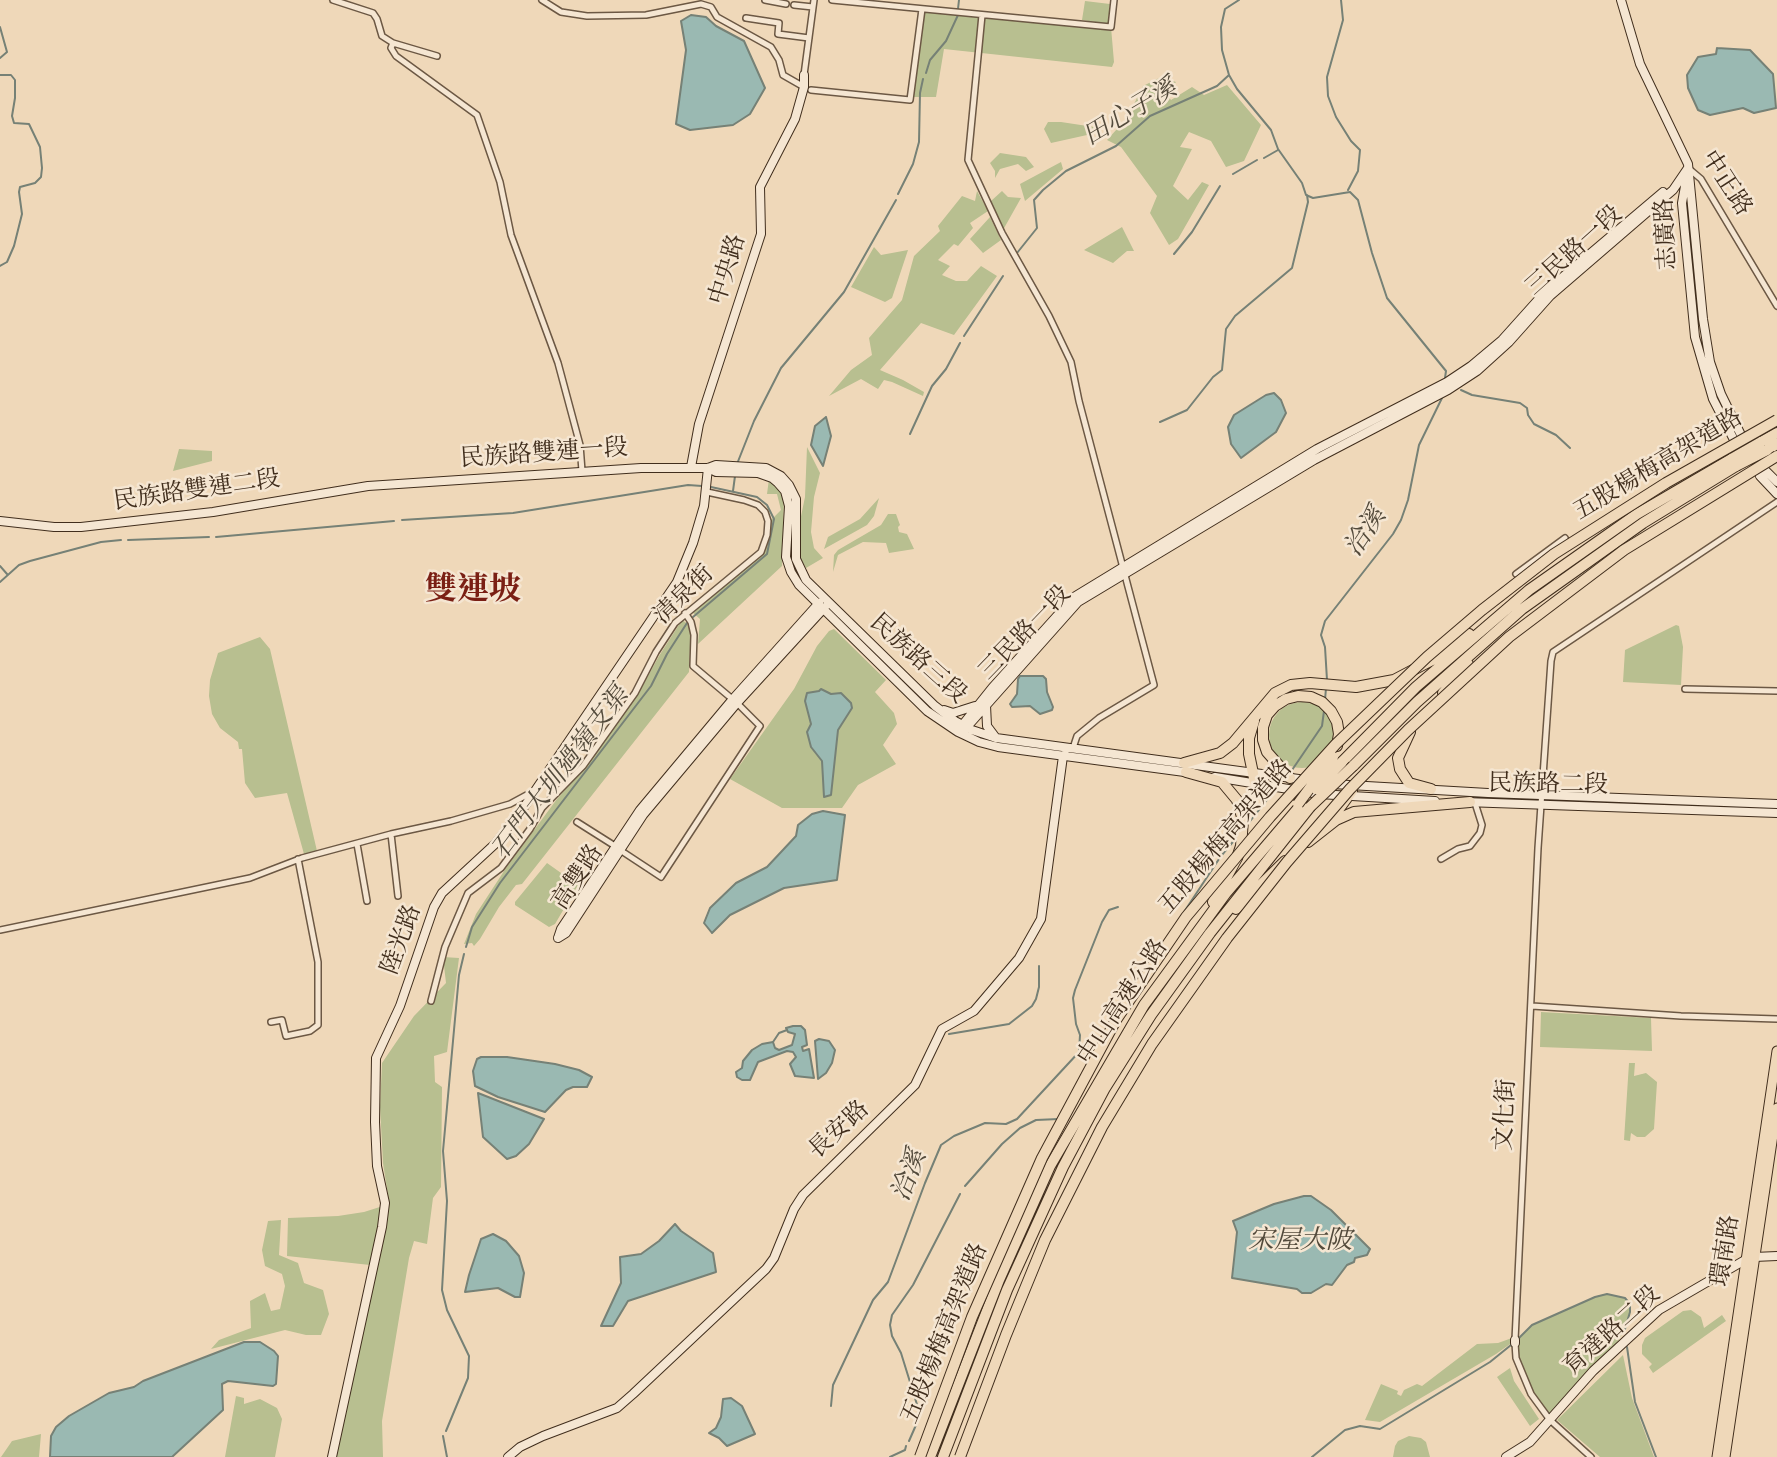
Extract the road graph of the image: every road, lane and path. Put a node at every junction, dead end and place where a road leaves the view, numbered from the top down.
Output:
1 (333, 0) edge
2 (355, 0) edge
3 (542, 0) edge
4 (765, 0) edge
5 (832, 0) edge
6 (1114, 0) edge
7 (1621, 0) edge
8 (786, 4) dead end
9 (813, 4) edge
10 (794, 5) dead end
11 (357, 9) junction
12 (922, 9) junction
13 (982, 15) junction
14 (746, 18) dead end
15 (809, 38) junction
16 (393, 43) junction
17 (437, 56) dead end
18 (804, 75) joint
19 (808, 89) junction
20 (1688, 168) junction
21 (1664, 198) junction
22 (1682, 203) junction
23 (1777, 306) edge
24 (1448, 386) junction
25 (1777, 421) edge
26 (1777, 433) edge
27 (1777, 444) edge
28 (1764, 446) junction
29 (1777, 456) edge
30 (1734, 462) junction
31 (691, 467) junction
32 (708, 468) junction
33 (582, 471) junction
34 (1777, 482) edge
35 (399, 484) joint
36 (707, 492) junction
37 (1777, 494) edge
38 (1777, 502) edge
39 (0, 521) edge
40 (1565, 538) dead end
41 (1124, 570) junction
42 (1516, 574) dead end
43 (1529, 590) junction
44 (823, 604) junction
45 (1522, 609) junction
46 (685, 613) junction
47 (1685, 689) dead end
48 (1777, 691) edge
49 (735, 702) junction
50 (982, 704) junction
51 (1263, 705) junction
52 (935, 706) junction
53 (1414, 726) junction
54 (962, 728) junction
55 (996, 738) junction
56 (1073, 748) junction
57 (1063, 756) junction
58 (1338, 759) junction
59 (1185, 767) junction
60 (1251, 772) junction
61 (1290, 778) junction
62 (1255, 783) junction
63 (1329, 783) joint
64 (1356, 786) junction
65 (1431, 789) junction
66 (534, 791) junction
67 (1319, 794) joint
68 (1348, 797) junction
69 (1542, 800) junction
70 (1472, 803) junction
71 (1777, 804) edge
72 (1303, 805) junction
73 (1777, 813) edge
74 (577, 821) dead end
75 (1322, 830) junction
76 (391, 834) junction
77 (357, 844) junction
78 (617, 848) junction
79 (298, 859) junction
80 (1441, 859) dead end
81 (398, 897) dead end
82 (368, 901) dead end
83 (0, 930) edge
84 (1181, 952) junction
85 (1192, 959) junction
86 (430, 1001) dead end
87 (1532, 1006) junction
88 (1777, 1019) edge
89 (271, 1022) dead end
90 (1777, 1051) edge
91 (1777, 1108) edge
92 (1777, 1256) edge
93 (1750, 1259) junction
94 (1729, 1399) junction
95 (1550, 1420) junction
96 (332, 1457) edge
97 (508, 1457) edge
98 (920, 1457) edge
99 (930, 1457) edge
100 (943, 1457) edge
101 (960, 1457) edge
102 (1506, 1457) edge
103 (1591, 1457) edge
104 (1717, 1457) edge
105 (1725, 1457) edge

1 - 11 street
2 - 11 street
3 - 19 street
4 - 8 street
5 - 12 street
6 - 13 street
7 - 20 street, 中正路
9 - 10 street
9 - 15 street
11 - 16 street
12 - 13 street
12 - 19 street
13 - 41 street
14 - 15 street
15 - 18 street
16 - 17 street
16 - 33 street
18 - 19 street, 中央路
19 - 31 street, 中央路
20 - 21 street, 三民路一段
20 - 22 street, 志廣路
20 - 22 street, 志廣路
20 - 23 street, 中正路
20 - 24 street, 三民路一段
21 - 22 street
21 - 24 street, 三民路一段
24 - 41 street, 三民路一段
25 - 98 highway, 五股楊梅高架道路, bridge
26 - 28 highway, 中山高速公路
27 - 28 highway, 中山高速公路
28 - 30 highway, 中山高速公路, bridge
29 - 101 highway, bridge
30 - 43 highway, 中山高速公路
30 - 45 highway, 中山高速公路
31 - 32 street, 民族路三段
31 - 33 street, 民族路雙連一段
32 - 36 street, 陸光路
32 - 44 street, 民族路三段
32 - 44 street, 民族路三段
33 - 35 street, 民族路雙連一段
34 - 37 street
35 - 39 street, 民族路雙連二段
36 - 46 street, 清泉街
36 - 66 street, 陸光路
38 - 69 street, 文化街
40 - 42 street
41 - 50 street, 三民路一段
41 - 56 street
43 - 51 highway
43 - 58 highway, 中山高速公路
44 - 49 street, 高雙路
44 - 52 street, 民族路三段
44 - 54 street, 民族路三段
45 - 53 highway
45 - 72 highway, 中山高速公路, bridge
46 - 49 street
46 - 86 street, 清泉街
47 - 48 street
49 - 78 street, 高雙路
49 - 78 street
50 - 52 street, 三民路一段
50 - 54 street, 三民路一段
50 - 55 street, 三民路一段
51 - 59 highway
51 - 60 highway
52 - 54 street, 民族路三段
53 - 64 highway
53 - 65 highway
54 - 55 street, 民族路三段
54 - 57 street, 民族路三段
55 - 56 street, 民族路三段
56 - 57 street
56 - 59 street, 民族路三段
57 - 59 street, 民族路三段
57 - 97 street, 長安路
58 - 61 highway
58 - 72 highway, 中山高速公路, bridge
59 - 60 street, 民族路三段
59 - 62 street, 民族路三段
59 - 84 highway
60 - 61 street, 民族路三段
60 - 62 highway
61 - 63 street, 民族路三段
62 - 67 street, 民族路三段
63 - 64 street, 民族路二段
64 - 65 street, 民族路二段
64 - 68 highway
65 - 69 street, 民族路二段
66 - 76 street
66 - 96 street, 陸光路
67 - 68 street, 民族路二段
68 - 70 street, 民族路二段
68 - 75 highway
69 - 70 street, 民族路二段
69 - 71 street, 民族路二段
69 - 73 street, 民族路二段
69 - 87 street, 文化街
70 - 75 highway
70 - 80 street
72 - 84 highway, 中山高速公路
72 - 85 highway, 中山高速公路
74 - 78 street
75 - 85 highway
76 - 77 street
76 - 81 street
77 - 79 street
77 - 82 street
78 - 78 street, 高雙路
79 - 83 street
79 - 89 street
84 - 99 highway, 中山高速公路
85 - 100 highway, 中山高速公路
87 - 88 street
87 - 95 street, 文化街
90 - 93 main road, 環南路
91 - 93 main road, 環南路
92 - 93 street
93 - 94 main road, 環南路
93 - 95 street, 育達路二段
94 - 104 main road, 環南路
94 - 105 main road, 環南路
95 - 102 street, 育達路二段
95 - 103 street, 文化街

